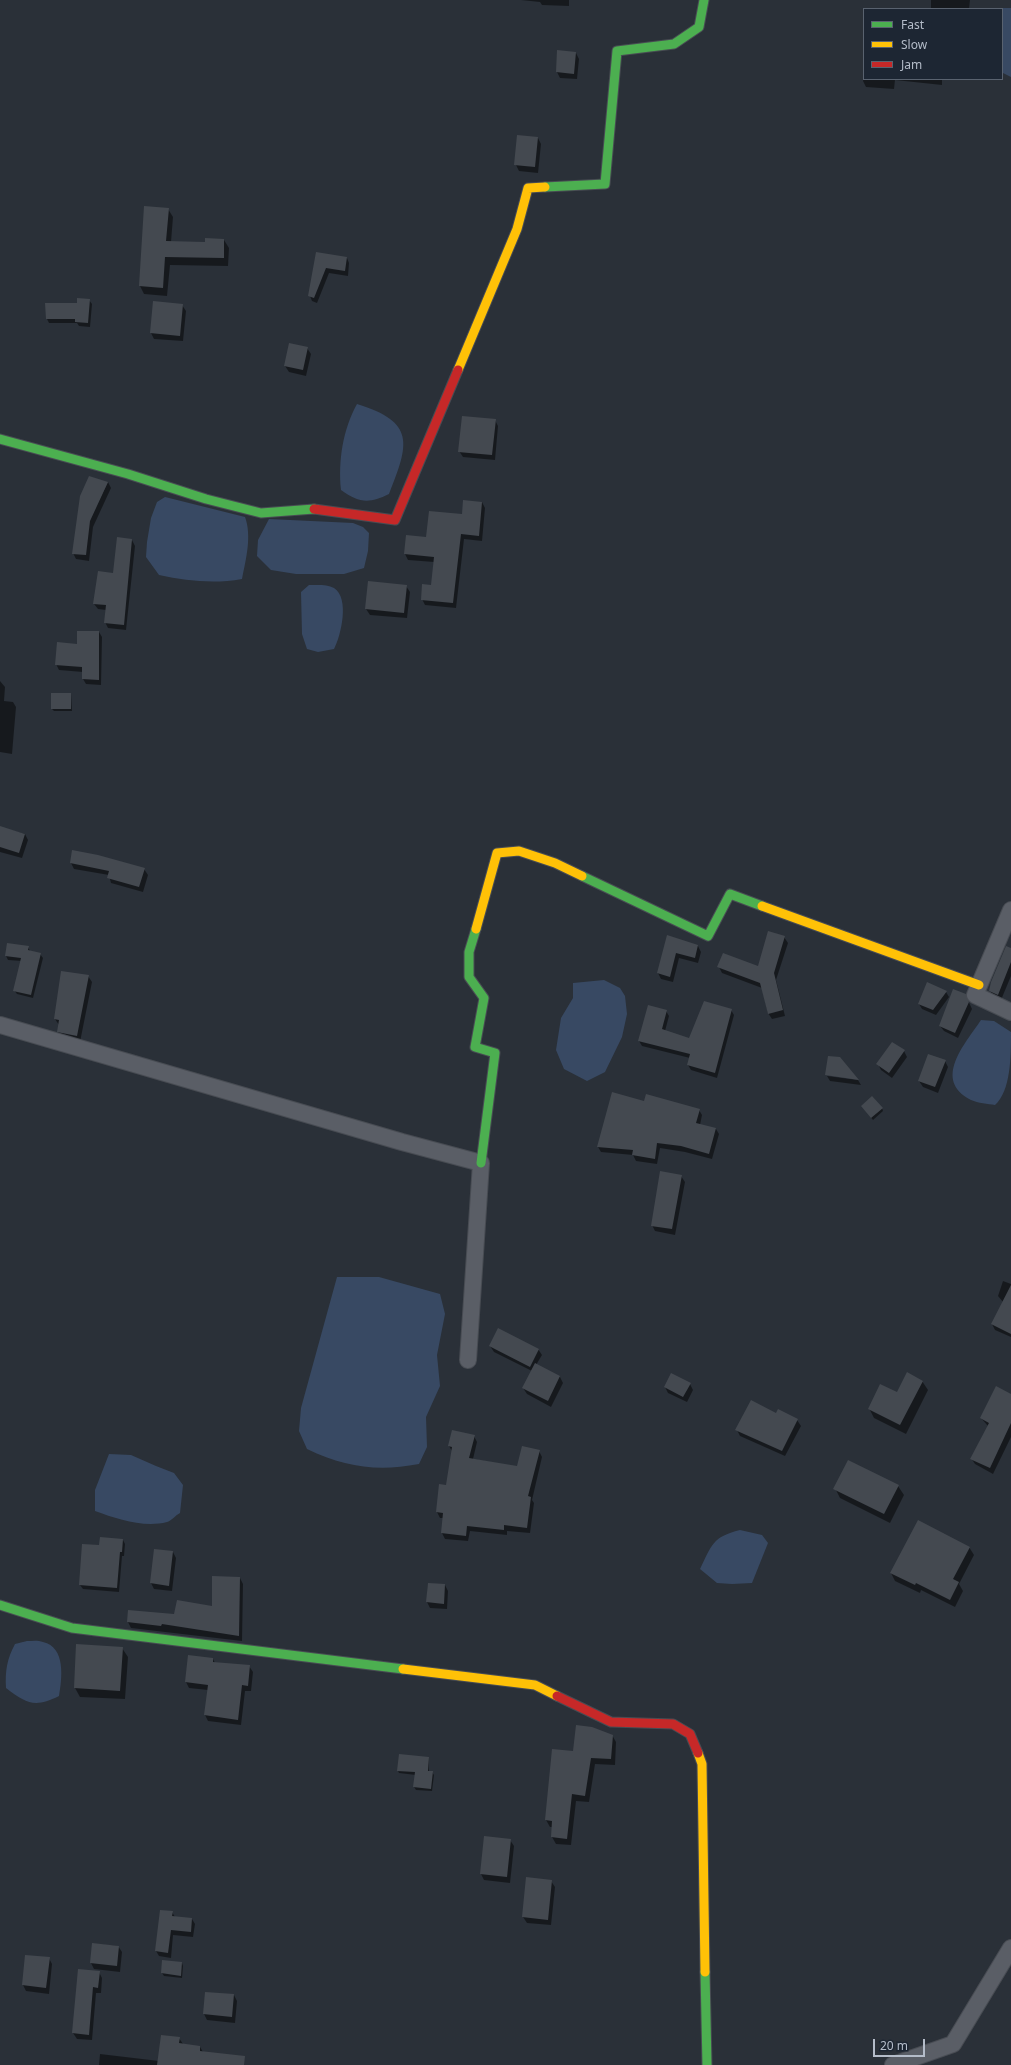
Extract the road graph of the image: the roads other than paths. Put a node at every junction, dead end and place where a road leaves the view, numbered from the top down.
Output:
1 (704, 0) edge
2 (0, 439) edge
3 (1011, 910) edge
4 (979, 985) junction
5 (1011, 1012) edge
6 (0, 1025) edge
7 (481, 1163) junction
8 (468, 1360) dead end
9 (0, 1605) edge
10 (1011, 1948) edge
11 (707, 2065) edge
12 (894, 2065) edge

1 - 2 street
3 - 4 street
4 - 5 street
4 - 7 street
6 - 7 street
7 - 8 street
9 - 11 street
10 - 12 street

